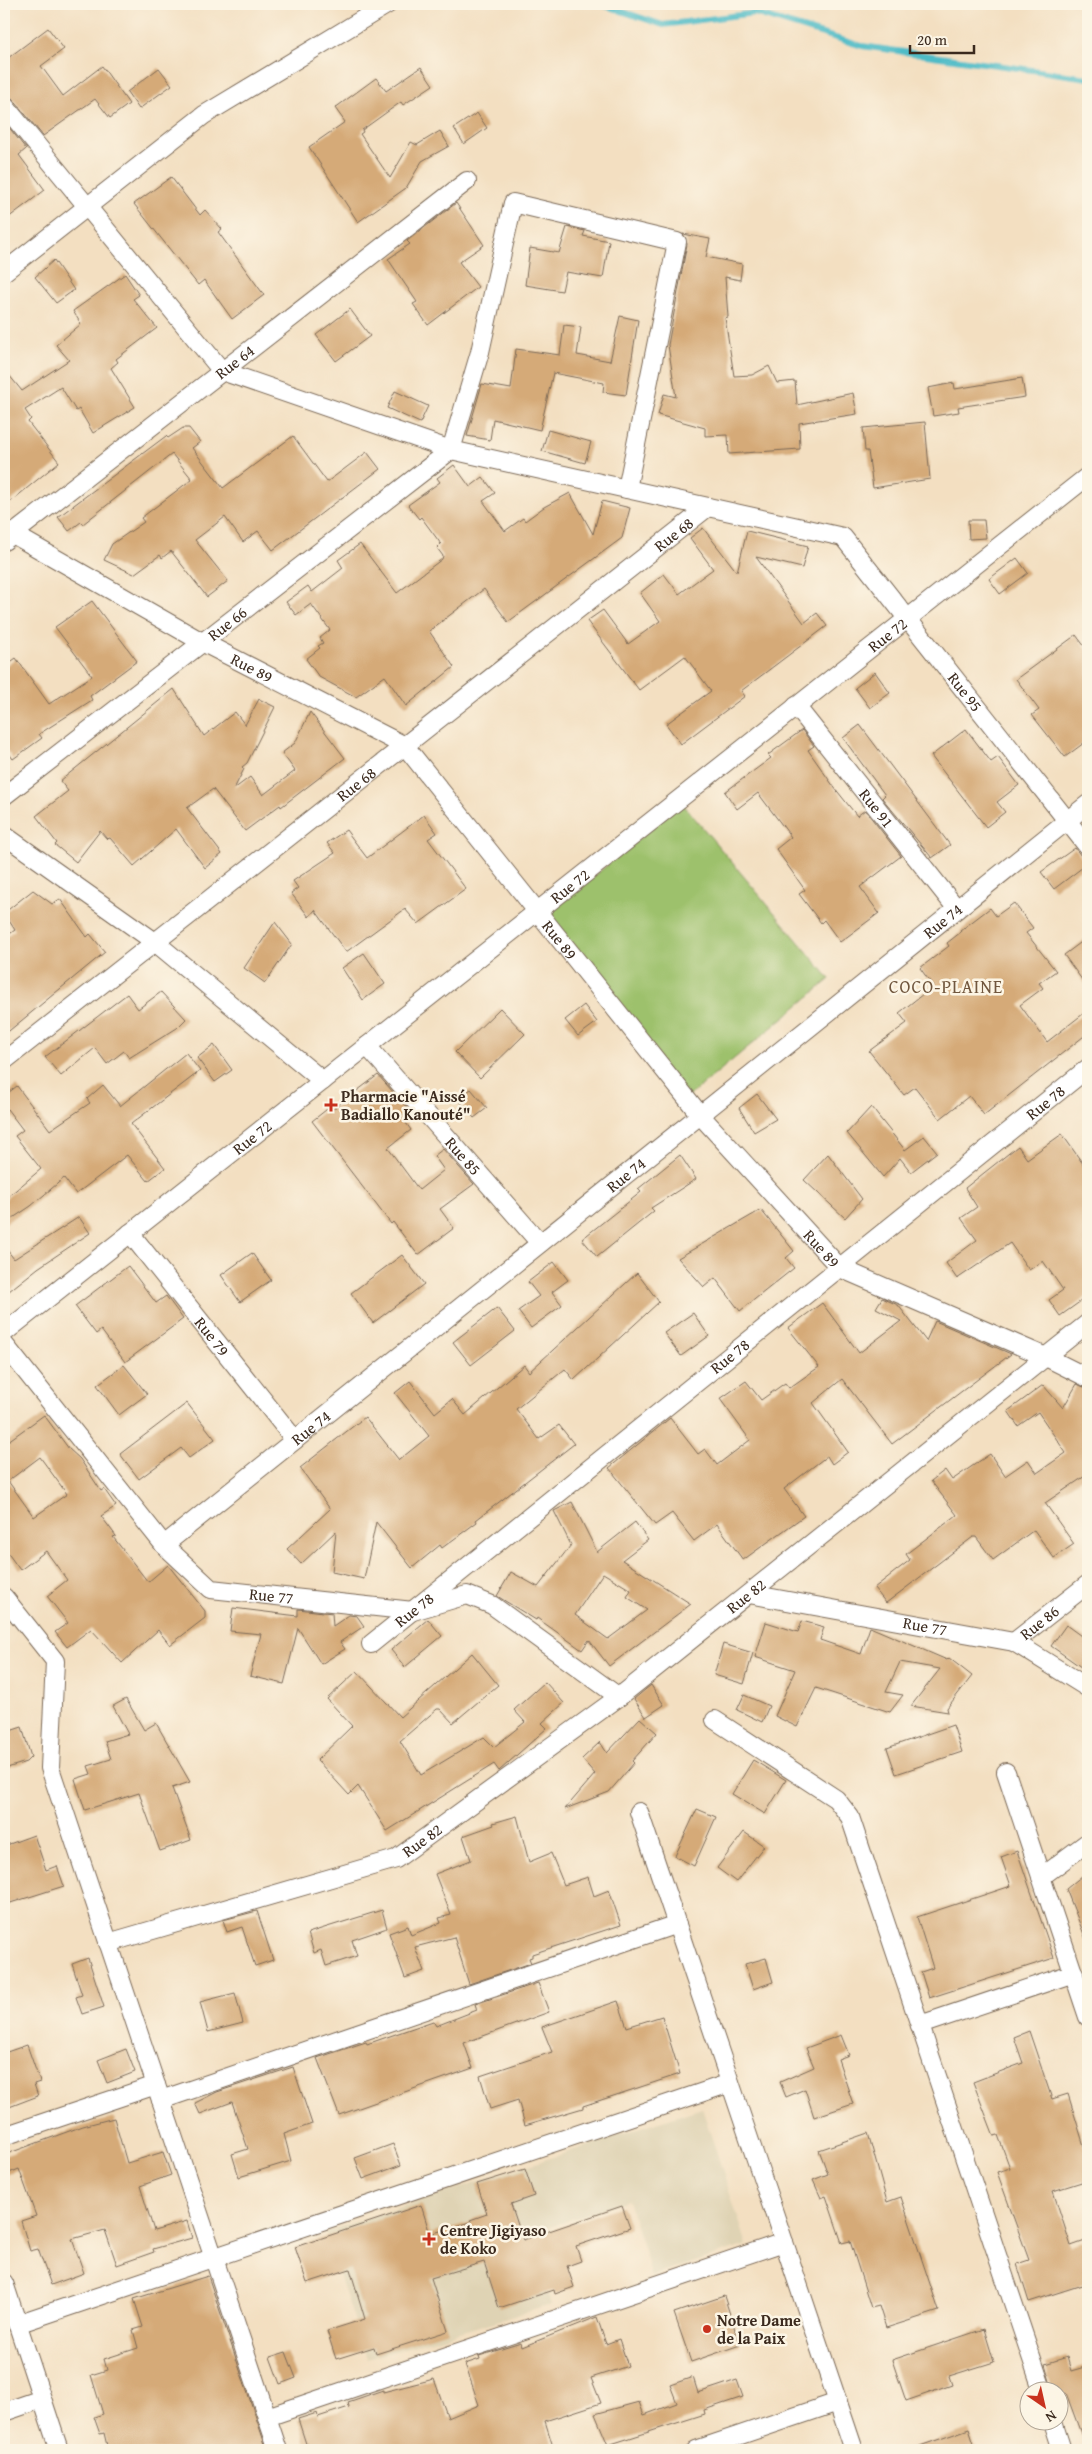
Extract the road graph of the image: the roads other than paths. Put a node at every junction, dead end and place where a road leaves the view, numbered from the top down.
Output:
1 (388, 4) edge
2 (4, 105) edge
3 (467, 181) dead end
4 (87, 208) junction
5 (4, 272) edge
6 (222, 371) junction
7 (451, 450) junction
8 (1088, 476) edge
9 (627, 489) junction
10 (708, 507) junction
11 (6, 535) edge
12 (909, 618) junction
13 (202, 642) junction
14 (796, 706) junction
15 (405, 746) junction
16 (4, 796) edge
17 (1088, 804) edge
18 (1068, 820) junction
19 (4, 835) edge
20 (1088, 847) edge
21 (957, 909) junction
22 (537, 911) junction
23 (155, 942) junction
24 (367, 1046) junction
25 (4, 1061) edge
26 (1088, 1068) edge
27 (322, 1081) junction
28 (701, 1116) junction
29 (130, 1233) junction
30 (540, 1244) junction
31 (840, 1268) junction
32 (1088, 1323) edge
33 (4, 1333) edge
34 (4, 1344) edge
35 (1046, 1357) junction
36 (1088, 1378) edge
37 (295, 1440) junction
38 (164, 1545) junction
39 (1088, 1584) edge
40 (749, 1594) junction
41 (4, 1597) edge
42 (413, 1611) junction
43 (1014, 1642) junction
44 (371, 1644) dead end
45 (1088, 1688) edge
46 (619, 1698) junction
47 (715, 1720) dead end
48 (1006, 1772) dead end
49 (639, 1812) dead end
50 (1088, 1842) edge
51 (1041, 1878) junction
52 (677, 1924) junction
53 (108, 1943) junction
54 (1074, 1973) junction
55 (1088, 2017) edge
56 (920, 2025) junction
57 (730, 2083) junction
58 (158, 2092) junction
59 (4, 2136) edge
60 (784, 2242) junction
61 (214, 2258) junction
62 (4, 2283) edge
63 (18, 2324) junction
64 (1040, 2382) edge
65 (42, 2399) junction
66 (838, 2402) junction
67 (4, 2412) edge
68 (267, 2417) junction
69 (1056, 2432) edge
70 (58, 2450) edge
71 (278, 2450) edge
72 (696, 2450) edge
73 (854, 2450) edge
74 (1062, 2450) edge

1 - 4 street
2 - 4 street
3 - 6 street, Rue 64
4 - 5 street
4 - 6 street
6 - 7 street
6 - 11 street, Rue 64
7 - 9 street
7 - 9 street
7 - 13 street, Rue 66
8 - 12 street, Rue 72
9 - 10 street
10 - 12 street, Rue 95
10 - 15 street, Rue 68
11 - 13 street, Rue 89
12 - 14 street, Rue 72
12 - 18 street, Rue 95
13 - 15 street, Rue 89
13 - 16 street, Rue 66
14 - 21 street, Rue 91
14 - 22 street, Rue 72
15 - 22 street, Rue 89
15 - 23 street, Rue 68
17 - 18 street, Rue 74
18 - 20 street, Rue 95
18 - 21 street, Rue 74
19 - 23 street
21 - 28 street, Rue 74
22 - 24 street, Rue 72
22 - 28 street, Rue 89
23 - 25 street, Rue 68
23 - 27 street
24 - 27 street, Rue 72
24 - 30 street, Rue 85
26 - 31 street, Rue 78
27 - 29 street, Rue 72
28 - 30 street, Rue 74
28 - 31 street, Rue 89
29 - 33 street, Rue 72
29 - 37 street, Rue 79
30 - 37 street, Rue 74
31 - 35 street, Rue 89
31 - 42 street, Rue 78
32 - 35 street, Rue 82
34 - 38 street, Rue 77
35 - 36 street, Rue 89
35 - 40 street, Rue 82
37 - 38 street, Rue 74
38 - 42 street, Rue 77
39 - 43 street, Rue 86
40 - 43 street, Rue 77
40 - 46 street, Rue 82
41 - 53 street
42 - 44 street, Rue 78
42 - 46 street, Rue 77
43 - 45 street, Rue 77
46 - 53 street, Rue 82
47 - 56 street
48 - 51 street
49 - 52 street
50 - 51 street
51 - 54 street
52 - 57 street
52 - 58 street
53 - 58 street
54 - 55 street
54 - 56 street
56 - 64 street
57 - 60 street
57 - 61 street
58 - 59 street
58 - 61 street
60 - 66 street
60 - 68 street
61 - 63 street
61 - 68 street
62 - 63 street
63 - 65 street
65 - 67 street
65 - 70 street
66 - 72 street
66 - 73 street
68 - 71 street
69 - 74 street

